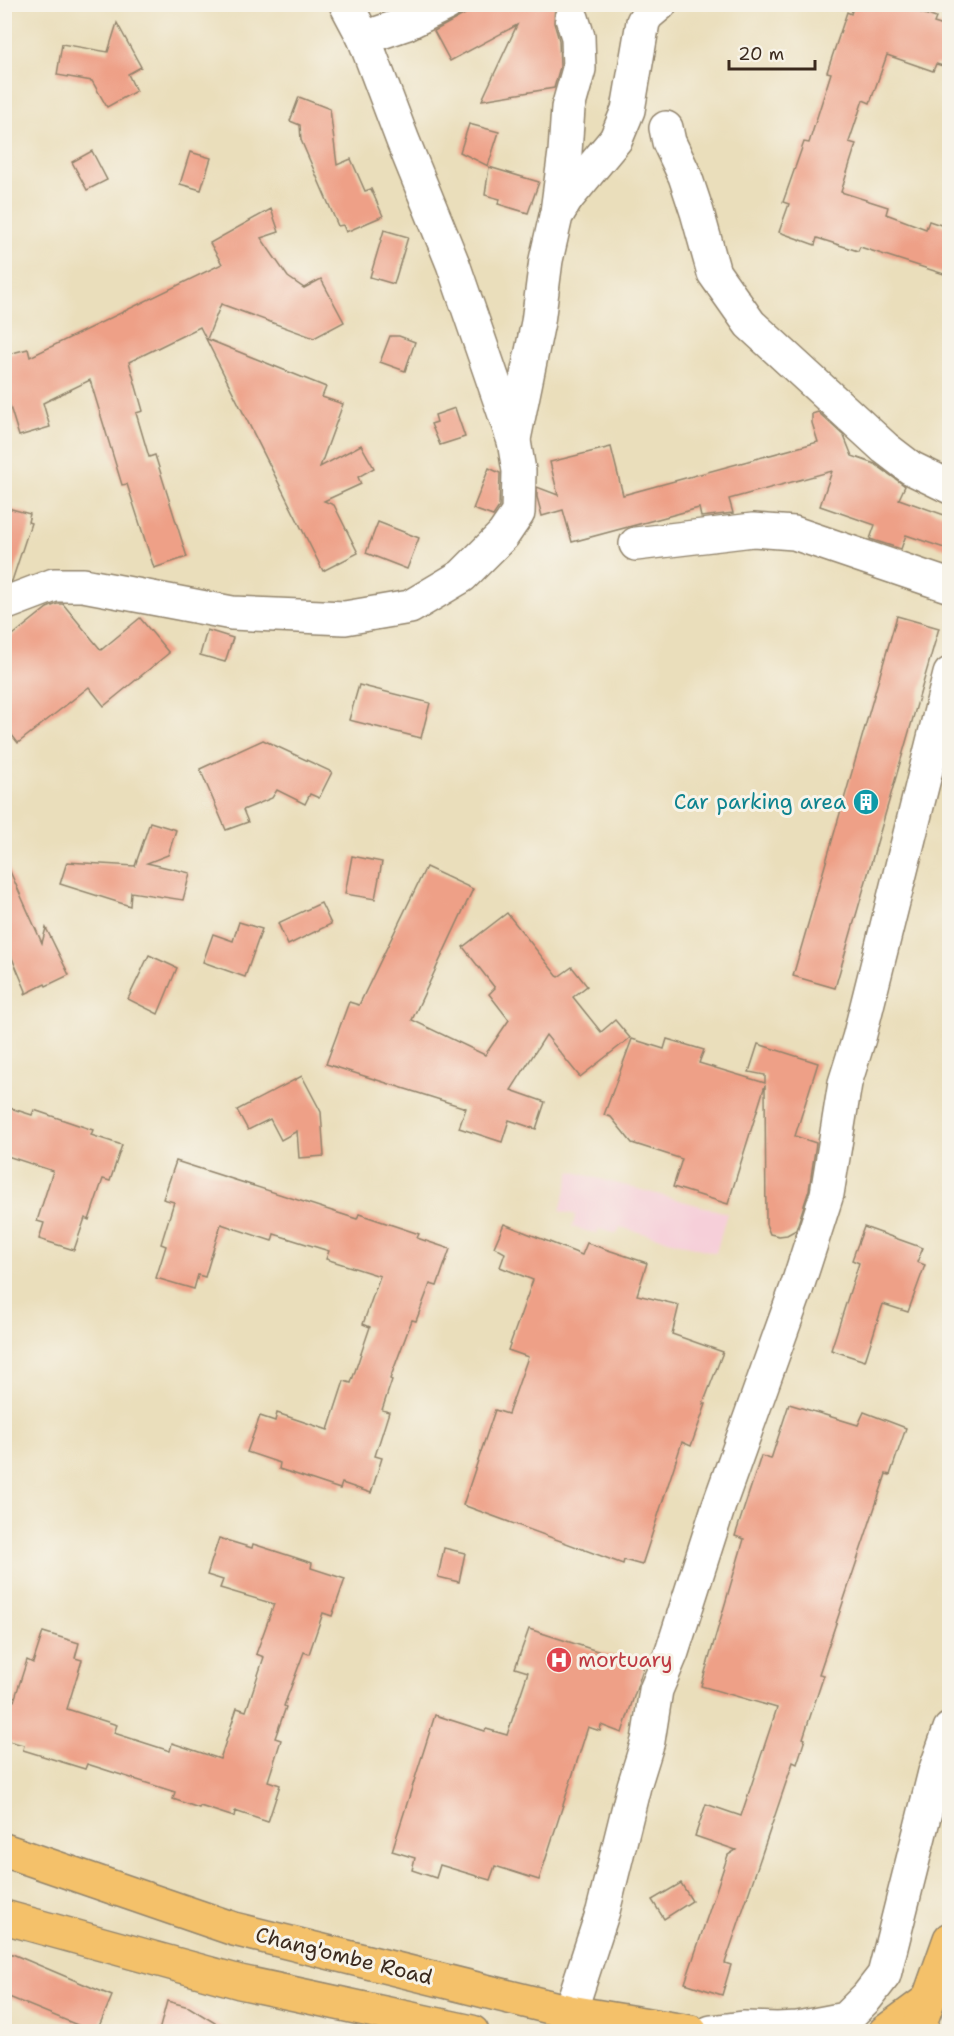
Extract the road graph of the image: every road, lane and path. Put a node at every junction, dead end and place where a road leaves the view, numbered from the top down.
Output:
1 (346, 4) edge
2 (446, 4) edge
3 (660, 4) edge
4 (572, 18) dead end
5 (364, 38) junction
6 (666, 128) dead end
7 (556, 216) junction
8 (514, 441) junction
9 (950, 487) edge
10 (636, 544) dead end
11 (950, 586) edge
12 (4, 604) edge
13 (950, 674) edge
14 (950, 1729) edge
15 (4, 1850) edge
16 (4, 1917) edge
17 (950, 1940) edge
18 (570, 2012) junction
19 (922, 2016) edge
20 (472, 2031) edge
21 (691, 2031) edge
22 (711, 2031) edge
23 (885, 2031) edge

1 - 5 street
2 - 5 street
3 - 7 street
4 - 7 street
5 - 8 street
6 - 9 street
7 - 8 street
8 - 12 street
10 - 11 street
13 - 18 street
14 - 22 street
15 - 18 main road, Chang'ombe Road
16 - 20 main road
17 - 19 main road
18 - 21 main road, Chang'ombe Road
19 - 23 main road

